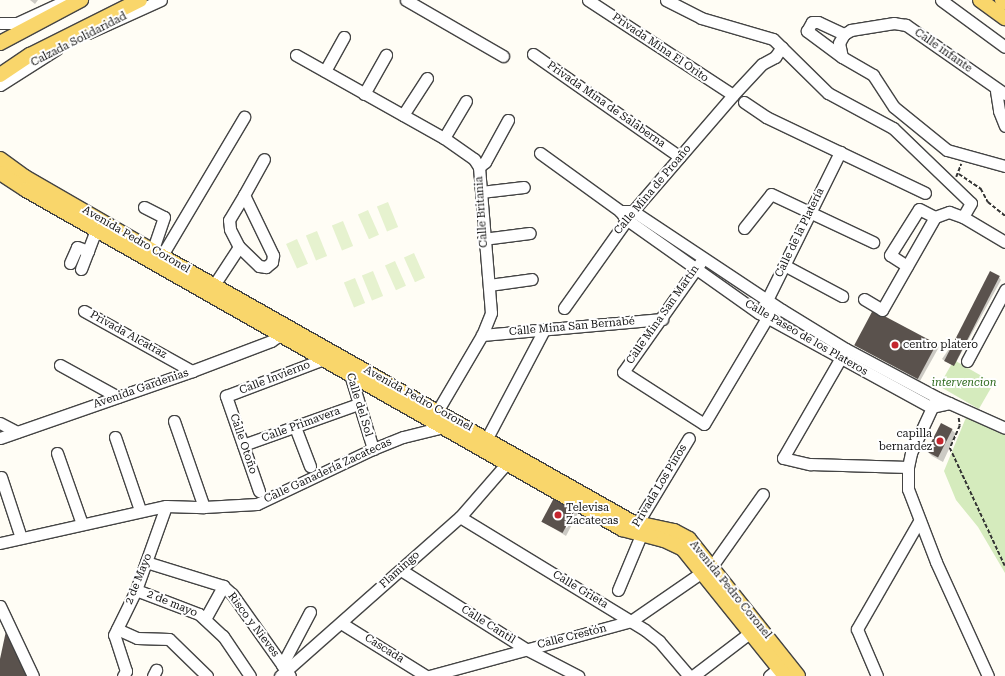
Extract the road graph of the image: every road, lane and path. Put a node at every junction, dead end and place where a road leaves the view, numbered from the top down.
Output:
1 (67, 0) edge
2 (81, 0) edge
3 (91, 0) edge
4 (120, 0) edge
5 (140, 0) edge
6 (161, 0) edge
7 (406, 0) edge
8 (588, 0) edge
9 (666, 0) edge
10 (941, 0) edge
11 (980, 0) edge
12 (1002, 0) edge
13 (1005, 2) edge
14 (1005, 18) edge
15 (848, 32) junction
16 (0, 36) edge
17 (344, 37) dead end
18 (0, 43) edge
19 (782, 47) junction
20 (1005, 47) edge
21 (0, 49) edge
22 (533, 54) dead end
23 (296, 55) dead end
24 (386, 55) dead end
25 (503, 56) dead end
26 (842, 57) junction
27 (0, 65) edge
28 (325, 71) junction
29 (0, 74) edge
30 (427, 78) dead end
31 (0, 85) edge
32 (1001, 92) edge
33 (364, 94) junction
34 (733, 95) junction
35 (466, 101) dead end
36 (744, 102) dead end
37 (404, 115) junction
38 (244, 117) dead end
39 (508, 120) dead end
40 (1005, 126) edge
41 (444, 138) junction
42 (840, 152) junction
43 (540, 153) dead end
44 (962, 156) junction
45 (680, 157) junction
46 (0, 159) edge
47 (264, 159) dead end
48 (479, 166) junction
49 (1005, 166) edge
50 (0, 173) edge
51 (954, 178) junction
52 (524, 186) dead end
53 (480, 192) junction
54 (925, 193) dead end
55 (244, 195) junction
56 (144, 207) dead end
57 (810, 211) junction
58 (626, 214) junction
59 (1005, 216) edge
60 (935, 217) junction
61 (963, 217) junction
62 (744, 228) dead end
63 (96, 230) junction
64 (530, 233) dead end
65 (483, 239) junction
66 (873, 242) dead end
67 (1005, 242) edge
68 (240, 247) junction
69 (88, 251) junction
70 (155, 258) junction
71 (70, 263) dead end
72 (699, 264) junction
73 (784, 266) junction
74 (907, 266) junction
75 (81, 269) dead end
76 (532, 279) dead end
77 (214, 285) junction
78 (488, 285) junction
79 (1005, 290) edge
80 (842, 296) dead end
81 (864, 300) dead end
82 (770, 303) junction
83 (564, 308) dead end
84 (84, 311) dead end
85 (763, 315) junction
86 (662, 318) junction
87 (544, 330) junction
88 (280, 335) junction
89 (482, 335) junction
90 (846, 349) junction
91 (840, 359) junction
92 (324, 360) junction
93 (967, 361) dead end
94 (60, 365) dead end
95 (348, 366) junction
96 (192, 371) junction
97 (623, 372) joint
98 (226, 396) joint
99 (118, 397) junction
100 (938, 398) junction
101 (358, 404) junction
102 (954, 405) junction
103 (931, 407) junction
104 (438, 410) junction
105 (174, 422) dead end
106 (0, 423) edge
107 (295, 427) junction
108 (443, 427) junction
109 (1005, 428) edge
110 (17, 432) junction
111 (115, 437) dead end
112 (0, 438) edge
113 (487, 438) junction
114 (689, 438) dead end
115 (243, 445) junction
116 (374, 449) junction
117 (57, 453) dead end
118 (507, 463) junction
119 (310, 466) dead end
120 (908, 467) junction
121 (1, 477) edge
122 (561, 487) junction
123 (259, 491) dead end
124 (763, 494) dead end
125 (166, 506) junction
126 (204, 507) junction
127 (140, 510) junction
128 (460, 517) junction
129 (919, 521) junction
130 (82, 524) junction
131 (637, 530) junction
132 (21, 538) junction
133 (0, 543) edge
134 (146, 562) junction
135 (1005, 566) edge
136 (707, 569) junction
137 (401, 570) junction
138 (223, 586) junction
139 (136, 590) junction
140 (618, 590) dead end
141 (0, 610) edge
142 (310, 612) dead end
143 (205, 619) junction
144 (631, 621) junction
145 (341, 623) junction
146 (117, 629) junction
147 (755, 629) junction
148 (526, 649) junction
149 (285, 672) edge
150 (777, 673) edge
151 (33, 676) edge
152 (123, 676) edge
153 (207, 676) edge
154 (250, 676) edge
155 (426, 676) edge
156 (429, 676) edge
157 (578, 676) edge
158 (689, 676) edge
159 (694, 676) edge
160 (798, 676) edge
161 (877, 676) edge
162 (988, 676) edge

1 - 16 street
2 - 18 main road
3 - 21 street
4 - 27 main road, Calzada Solidaridad
5 - 29 main road, Calzada Solidaridad
6 - 31 street, Calzada Solidaridad
7 - 25 street
8 - 34 street, Privada Mina El Orito
9 - 19 street
10 - 20 street
11 - 14 main road
12 - 13 main road
15 - 26 street
15 - 26 street
15 - 32 street, Calle infante
17 - 28 street
19 - 34 street, Calle Mina de Proaño
19 - 51 street
22 - 45 street, Privada Mina de Salaberna
23 - 28 street, Calle Britania
24 - 33 street
26 - 44 street
28 - 33 street, Calle Britania
30 - 37 street
32 - 40 street
33 - 37 street, Calle Britania
34 - 45 street, Calle Mina de Proaño
35 - 41 street
36 - 42 street
37 - 41 street, Calle Britania
38 - 70 street
39 - 48 street
41 - 48 street, Calle Britania
42 - 54 street
42 - 57 street, Calle de la Platería
43 - 58 street, Calle Paseo de los Plateros
44 - 49 street
44 - 51 path
45 - 58 street, Calle Mina de Proaño
46 - 70 main road, Avenida Pedro Coronel
47 - 55 street
48 - 53 street, Calle Britania
50 - 63 main road, Avenida Pedro Coronel
51 - 59 path
51 - 61 street
52 - 53 street
53 - 65 street, Calle Britania
55 - 68 street
55 - 68 street
56 - 70 street
57 - 62 street
57 - 66 street
57 - 73 street, Calle de la Platería
58 - 72 street, Calle Paseo de los Plateros
58 - 83 street, Calle Mina de Proaño
60 - 61 street
60 - 74 street
60 - 74 street
61 - 67 street
63 - 69 street
63 - 70 main road, Avenida Pedro Coronel
64 - 65 street
65 - 78 street, Calle Britania
68 - 77 street
69 - 71 street
69 - 75 street
70 - 77 main road, Avenida Pedro Coronel
70 - 88 main road, Avenida Pedro Coronel
72 - 82 street, Calle Paseo de los Plateros
72 - 85 street, Calle Paseo de los Plateros
72 - 86 street, Calle Mina San Martín
73 - 80 street
73 - 82 street, Calle de la Platería
74 - 81 street
76 - 78 street
77 - 95 main road, Avenida Pedro Coronel
78 - 89 street, Calle Britania
79 - 93 street
82 - 85 street, Calle de la Platería
82 - 90 street, Calle Paseo de los Plateros
84 - 96 street, Privada Alcatraz
85 - 91 street, Calle Paseo de los Plateros
85 - 97 street, Calle de la Platería
86 - 87 street, Calle Mina San Bernabé
86 - 97 street, Calle Mina San Martín
87 - 89 street, Calle Mina San Bernabé
87 - 113 street
88 - 92 main road, Avenida Pedro Coronel
88 - 96 street, Avenida Gardenias
89 - 104 street, Calle Britania
90 - 91 street
90 - 100 street, Calle Paseo de los Plateros
91 - 103 street, Calle Paseo de los Plateros
91 - 120 street
92 - 95 main road, Avenida Pedro Coronel
92 - 98 street, Calle Invierno
94 - 99 street
95 - 101 street, Calle del Sol
95 - 104 main road, Avenida Pedro Coronel
95 - 108 main road, Avenida Pedro Coronel
96 - 99 street, Avenida Gardenias
98 - 115 street, Calle Otoño
99 - 110 street, Avenida Gardenias
100 - 102 street, Calle Paseo de los Plateros
100 - 103 street
101 - 107 street, Calle Primavera
101 - 116 street, Calle del Sol
102 - 103 street
102 - 109 street, Calle Paseo de los Plateros
102 - 135 path
103 - 120 street
104 - 113 main road, Avenida Pedro Coronel
105 - 126 street
106 - 110 street
107 - 115 street, Calle Primavera
107 - 119 street
108 - 116 street, Calle Ganadería Zacatecas
108 - 118 main road, Avenida Pedro Coronel
110 - 112 street, Avenida Gardenias
111 - 127 street
113 - 122 main road, Avenida Pedro Coronel
114 - 131 street, Privada Los Pinos
115 - 123 street, Calle Otoño
116 - 126 street, Calle Ganadería Zacatecas
117 - 130 street
118 - 122 main road, Avenida Pedro Coronel
118 - 128 street, Flamingo
120 - 129 street
121 - 132 street
122 - 131 main road, Avenida Pedro Coronel
124 - 136 street
125 - 126 street, Calle Ganadería Zacatecas
125 - 127 street, Calle Ganadería Zacatecas
125 - 134 street, 2 de Mayo
127 - 130 street, Calle Ganadería Zacatecas
128 - 137 street, Flamingo
128 - 144 street, Calle Grieta
129 - 161 street
129 - 162 street
130 - 132 street, Calle Ganadería Zacatecas
131 - 136 main road, Avenida Pedro Coronel
131 - 140 street, Privada Los Pinos
132 - 133 street, Calle Ganadería Zacatecas
134 - 138 street, Risco y Nieves
134 - 139 street, 2 de Mayo
136 - 144 street, Calle Crestón
136 - 147 main road, Avenida Pedro Coronel
137 - 145 street, Flamingo
137 - 148 street, Calle Cantil
138 - 143 street
138 - 149 street, Risco y Nieves
139 - 143 street, 2 de mayo
139 - 146 street, 2 de Mayo
141 - 151 street
142 - 149 street
143 - 154 street, 2 de mayo
144 - 148 street, Calle Crestón
144 - 158 street, Calle Grieta
145 - 149 street, Flamingo
145 - 155 street, Cascada
146 - 152 street
146 - 153 street
147 - 150 main road, Avenida Pedro Coronel
147 - 159 street
147 - 160 main road, Avenida Pedro Coronel
148 - 156 street, Calle Crestón
148 - 157 street, Calle Cantil

